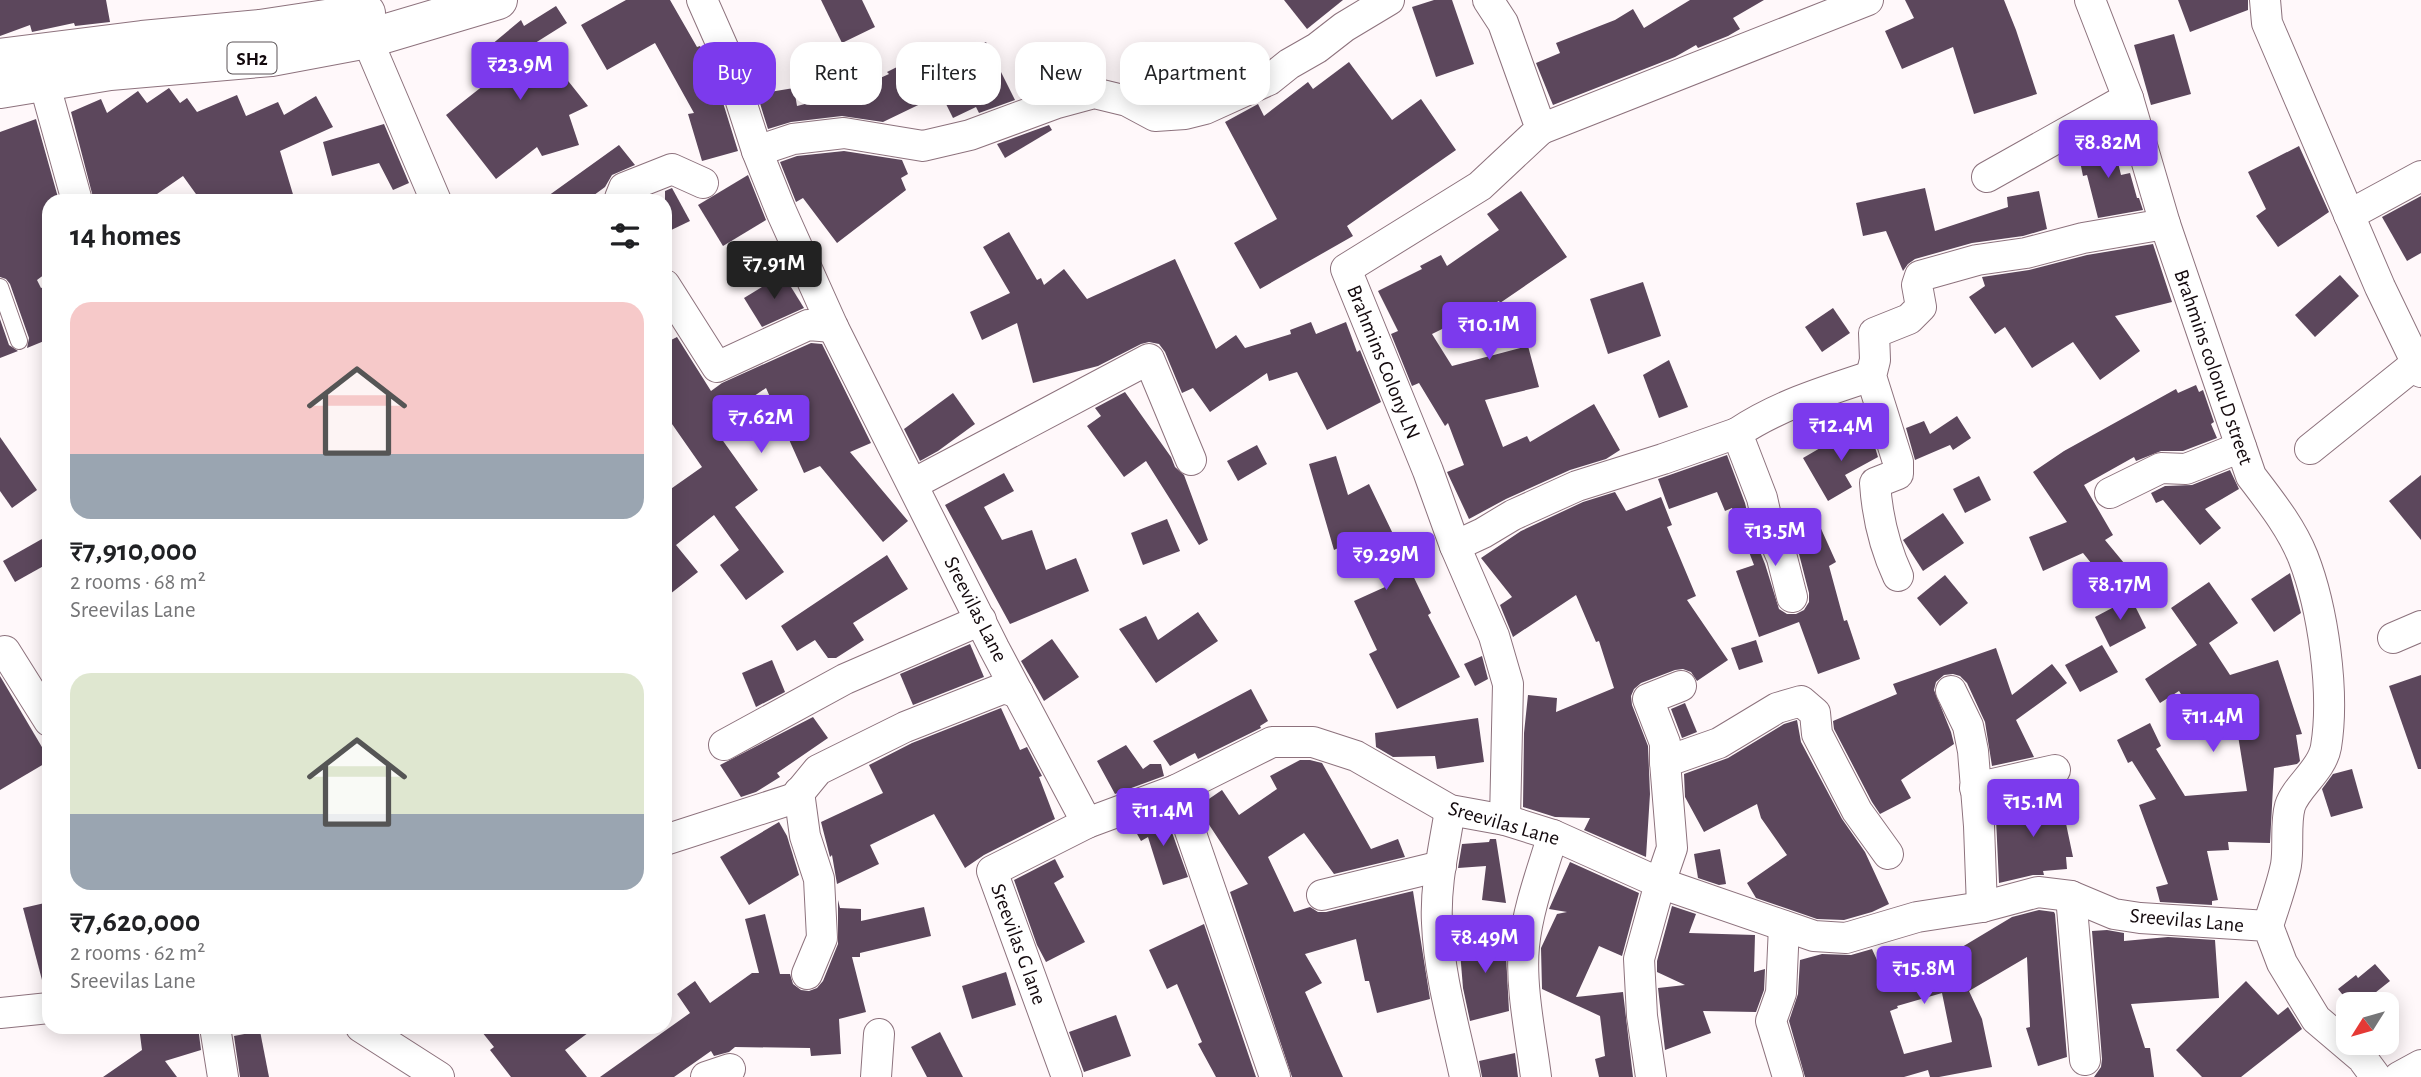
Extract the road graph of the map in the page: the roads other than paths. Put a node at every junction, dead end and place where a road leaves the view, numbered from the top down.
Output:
1 (498, 0) edge
2 (702, 0) edge
3 (1389, 0) edge
4 (1488, 0) edge
5 (1868, 0) edge
6 (2090, 0) edge
7 (2266, 0) edge
8 (429, 6) edge
9 (367, 39) junction
10 (0, 58) edge
11 (44, 82) junction
12 (0, 89) edge
13 (2128, 98) junction
14 (1541, 129) junction
15 (757, 151) junction
16 (2421, 176) edge
17 (1987, 177) dead end
18 (703, 183) dead end
19 (76, 194) edge
20 (433, 194) edge
21 (622, 194) edge
22 (2349, 215) junction
23 (2165, 224) junction
24 (0, 288) edge
25 (672, 296) edge
26 (834, 327) junction
27 (19, 341) dead end
28 (2419, 368) edge
29 (1871, 376) junction
30 (1737, 433) junction
31 (2241, 447) junction
32 (2310, 449) dead end
33 (1191, 460) dead end
34 (913, 484) junction
35 (2110, 493) dead end
36 (1455, 546) junction
37 (1898, 576) dead end
38 (1792, 597) dead end
39 (981, 620) junction
40 (2421, 626) edge
41 (2393, 638) dead end
42 (5, 651) dead end
43 (1681, 687) dead end
44 (1951, 691) dead end
45 (1018, 694) junction
46 (42, 710) edge
47 (724, 745) dead end
48 (1665, 762) junction
49 (2055, 770) dead end
50 (1975, 788) junction
51 (1175, 790) junction
52 (800, 792) junction
53 (1450, 810) junction
54 (1505, 820) junction
55 (1087, 823) junction
56 (1553, 835) junction
57 (672, 838) edge
58 (1888, 854) dead end
59 (1441, 866) junction
60 (1660, 883) junction
61 (1322, 895) dead end
62 (2071, 896) junction
63 (1982, 908) junction
64 (1784, 926) junction
65 (2268, 926) junction
66 (807, 974) dead end
67 (42, 1009) edge
68 (0, 1013) edge
69 (216, 1034) edge
70 (372, 1034) edge
71 (879, 1034) dead end
72 (2085, 1060) dead end
73 (2421, 1065) edge
74 (223, 1077) edge
75 (439, 1077) edge
76 (876, 1077) edge
77 (1067, 1077) edge
78 (1275, 1077) edge
79 (1465, 1077) edge
80 (1536, 1077) edge
81 (1651, 1077) edge
82 (1788, 1077) edge
83 (2376, 1077) edge
84 (2399, 1077) edge

1 - 8 main road, SH2
2 - 15 street, Sreevilas Lane
3 - 15 street
4 - 14 street
5 - 14 street
6 - 13 street, Brahmins colonu D street
7 - 22 street
8 - 9 main road, SH2
8 - 10 main road
9 - 11 main road, SH2
9 - 20 street
11 - 12 main road, SH2
11 - 19 street
13 - 17 street
13 - 23 street, Brahmins colonu D street
14 - 36 street, Brahmins Colony LN
15 - 26 street, Sreevilas Lane
16 - 22 street
18 - 21 street
22 - 28 street
23 - 29 street
23 - 31 street, Brahmins colonu D street
24 - 27 lane
25 - 26 street
26 - 34 street, Sreevilas Lane
28 - 32 street
29 - 30 street
29 - 37 street
30 - 36 street
30 - 38 street
31 - 35 street
31 - 65 street, Brahmins colonu D street
33 - 34 street
34 - 39 street, Sreevilas Lane
36 - 54 street, Brahmins Colony LN
39 - 45 street, Sreevilas Lane
39 - 47 street
40 - 41 street
42 - 46 street
43 - 48 street
44 - 50 street
45 - 52 street
45 - 55 street, Sreevilas Lane
48 - 58 street
48 - 60 street
49 - 50 street
50 - 63 street
51 - 53 street, Sreevilas Lane
51 - 55 street, Sreevilas Lane
51 - 78 street
52 - 57 street
52 - 66 street
53 - 54 street, Sreevilas Lane
53 - 59 street
54 - 56 street, Sreevilas Lane
55 - 77 street, Sreevilas G lane
56 - 60 street, Sreevilas Lane
56 - 80 street
59 - 61 street
59 - 79 street
60 - 64 street, Sreevilas Lane
60 - 81 street
62 - 63 street, Sreevilas Lane
62 - 65 street, Sreevilas Lane
62 - 72 street
63 - 64 street, Sreevilas Lane
64 - 82 street
65 - 83 street, Sreevilas Lane
67 - 68 street
69 - 74 street
70 - 75 street
71 - 76 street
73 - 84 street

